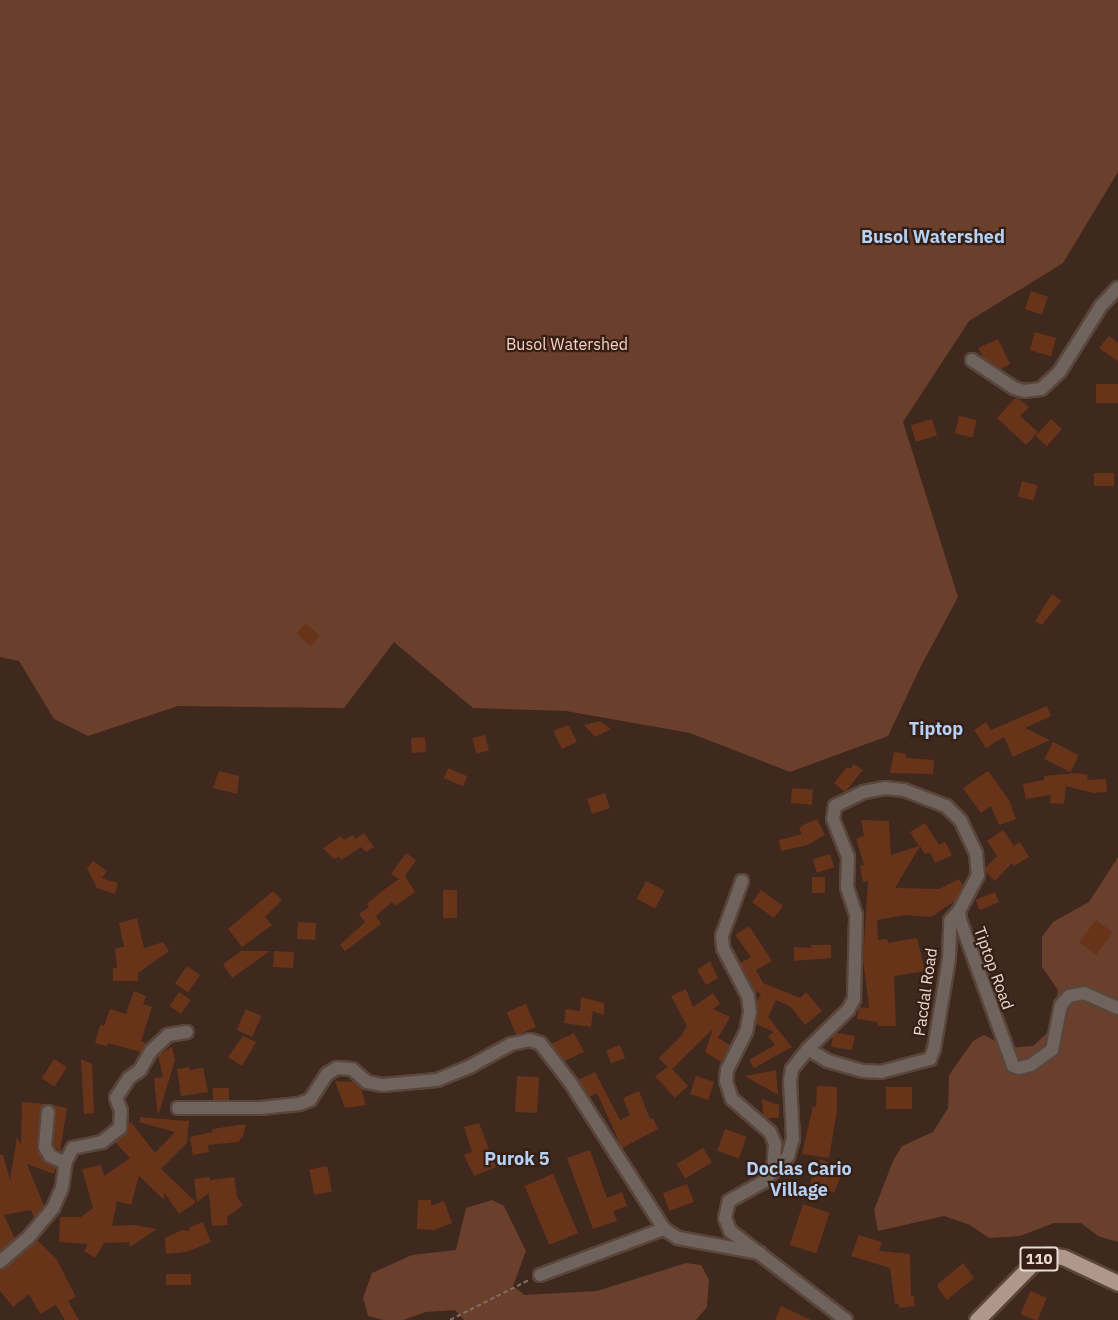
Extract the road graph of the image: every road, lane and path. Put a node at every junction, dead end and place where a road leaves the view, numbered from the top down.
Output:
1 (1118, 288) edge
2 (972, 360) dead end
3 (742, 881) dead end
4 (959, 912) junction
5 (1118, 1008) edge
6 (187, 1032) dead end
7 (808, 1049) junction
8 (178, 1108) dead end
9 (48, 1112) dead end
10 (66, 1163) junction
11 (773, 1172) junction
12 (664, 1229) junction
13 (761, 1254) junction
14 (0, 1262) edge
15 (540, 1275) joint
16 (1118, 1283) edge
17 (450, 1320) edge
18 (846, 1320) edge
19 (977, 1320) edge

1 - 2 street
3 - 11 street
4 - 5 street, Tiptop Road
4 - 7 street, Pacdal Road
4 - 7 street, Tiptop Road
6 - 10 street
7 - 11 street, Tiptop Road
8 - 12 street
9 - 10 street
10 - 14 street
11 - 13 street, Tiptop Road
12 - 13 street
12 - 15 street
13 - 18 street, Tiptop Road
15 - 17 path
16 - 19 main road, 110

